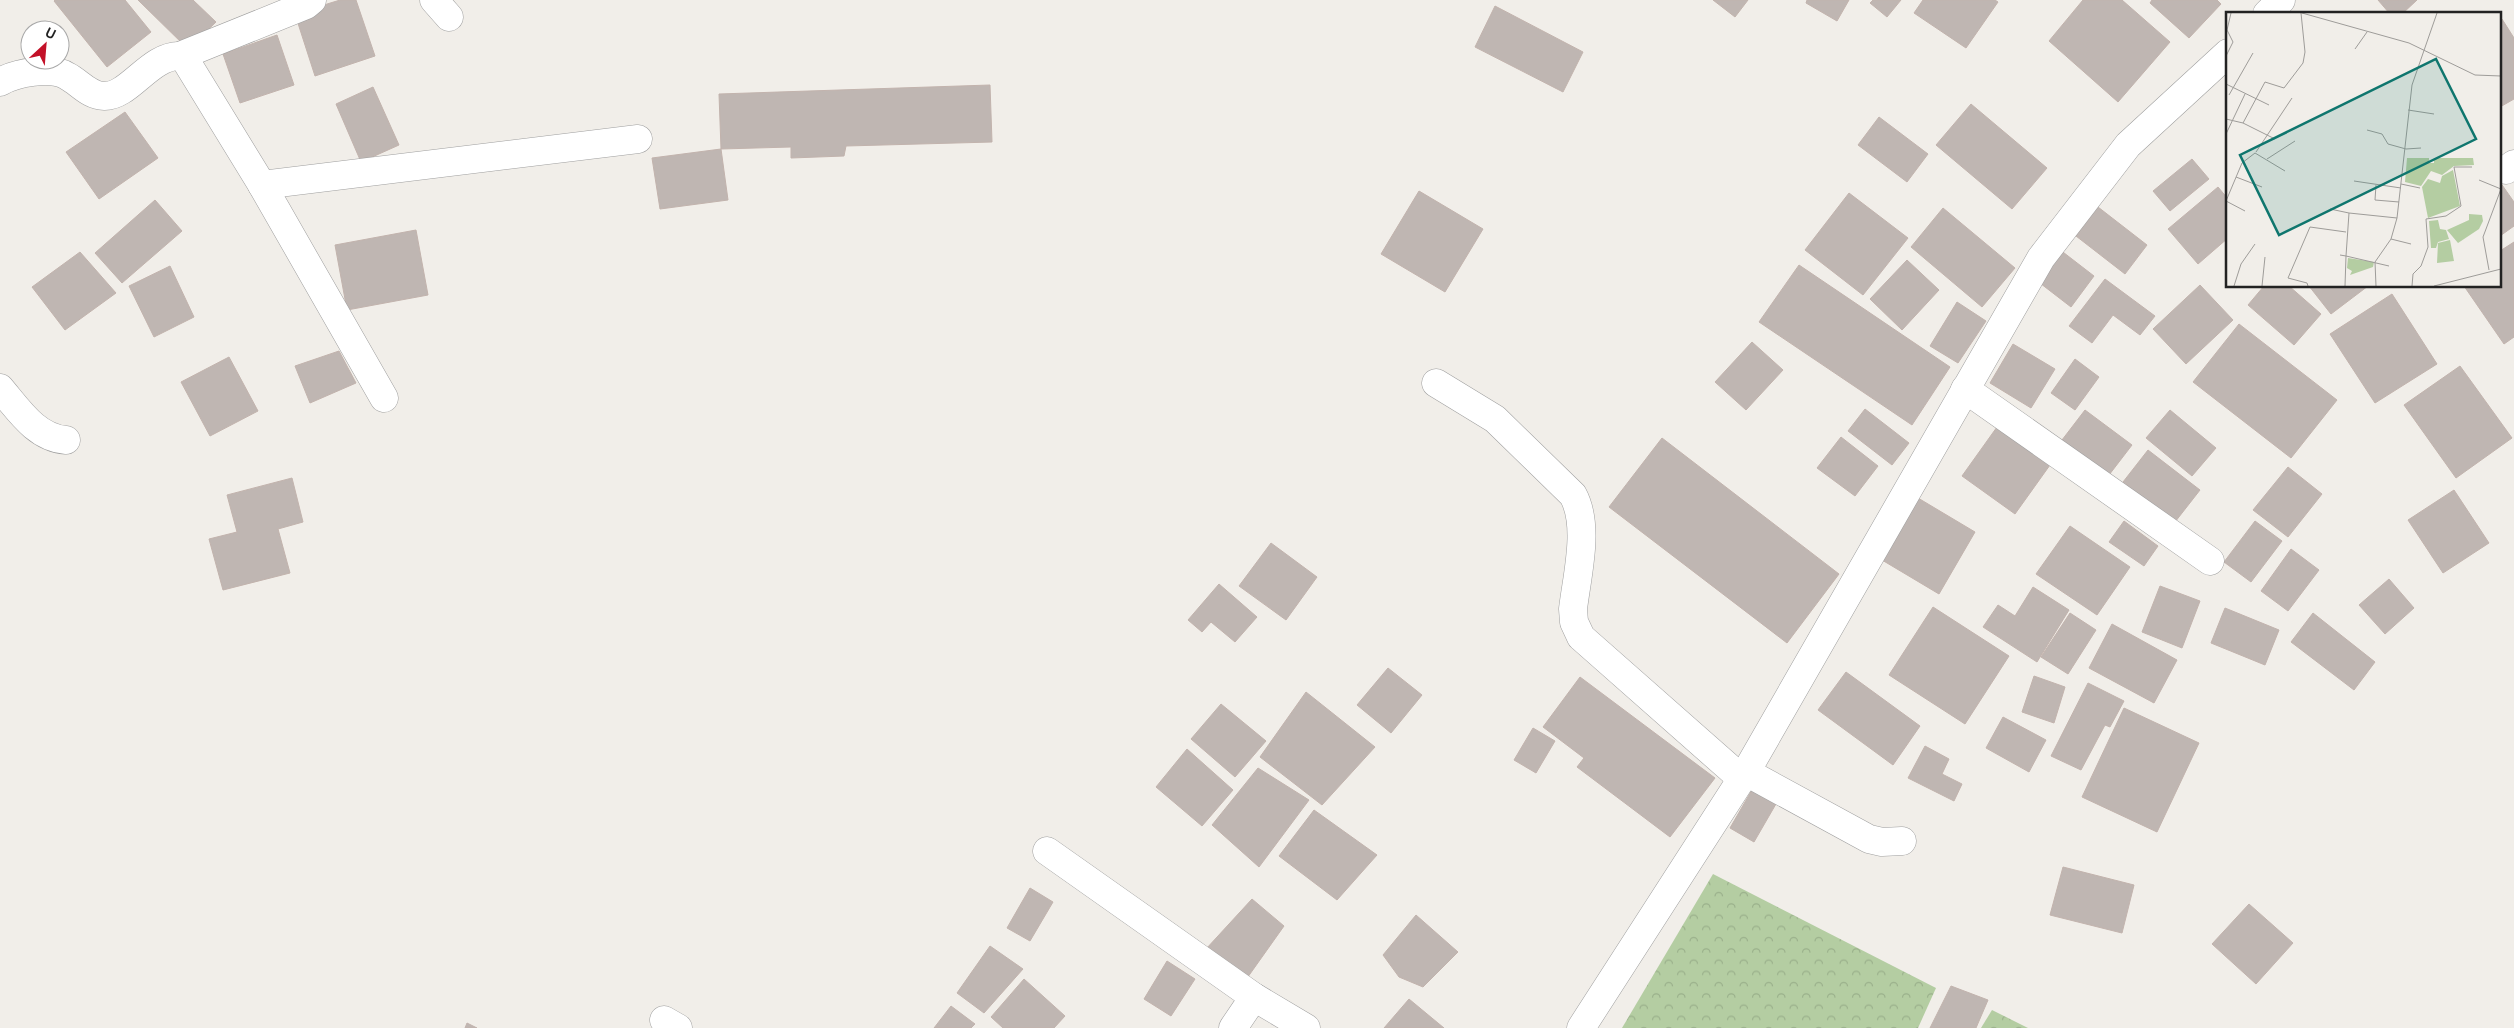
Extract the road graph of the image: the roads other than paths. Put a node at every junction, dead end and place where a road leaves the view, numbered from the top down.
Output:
1 (312, 0) edge
2 (2281, 0) edge
3 (2269, 12) edge
4 (2226, 55) edge
5 (180, 56) junction
6 (0, 82) edge
7 (638, 139) dead end
8 (262, 185) junction
9 (1436, 383) dead end
10 (0, 388) edge
11 (1965, 389) junction
12 (384, 398) dead end
13 (66, 440) dead end
14 (2210, 561) dead end
15 (1744, 775) junction
16 (1902, 841) dead end
17 (1047, 851) dead end
18 (1254, 998) junction
19 (1233, 1028) edge
20 (1306, 1028) edge
21 (1581, 1028) edge

1 - 5 street
2 - 3 street
4 - 11 street
5 - 6 street
5 - 8 street
7 - 8 street
8 - 12 street
9 - 15 street
10 - 13 street
11 - 14 street
11 - 15 street
15 - 16 street
15 - 21 street
17 - 18 street
18 - 19 street
18 - 20 street

